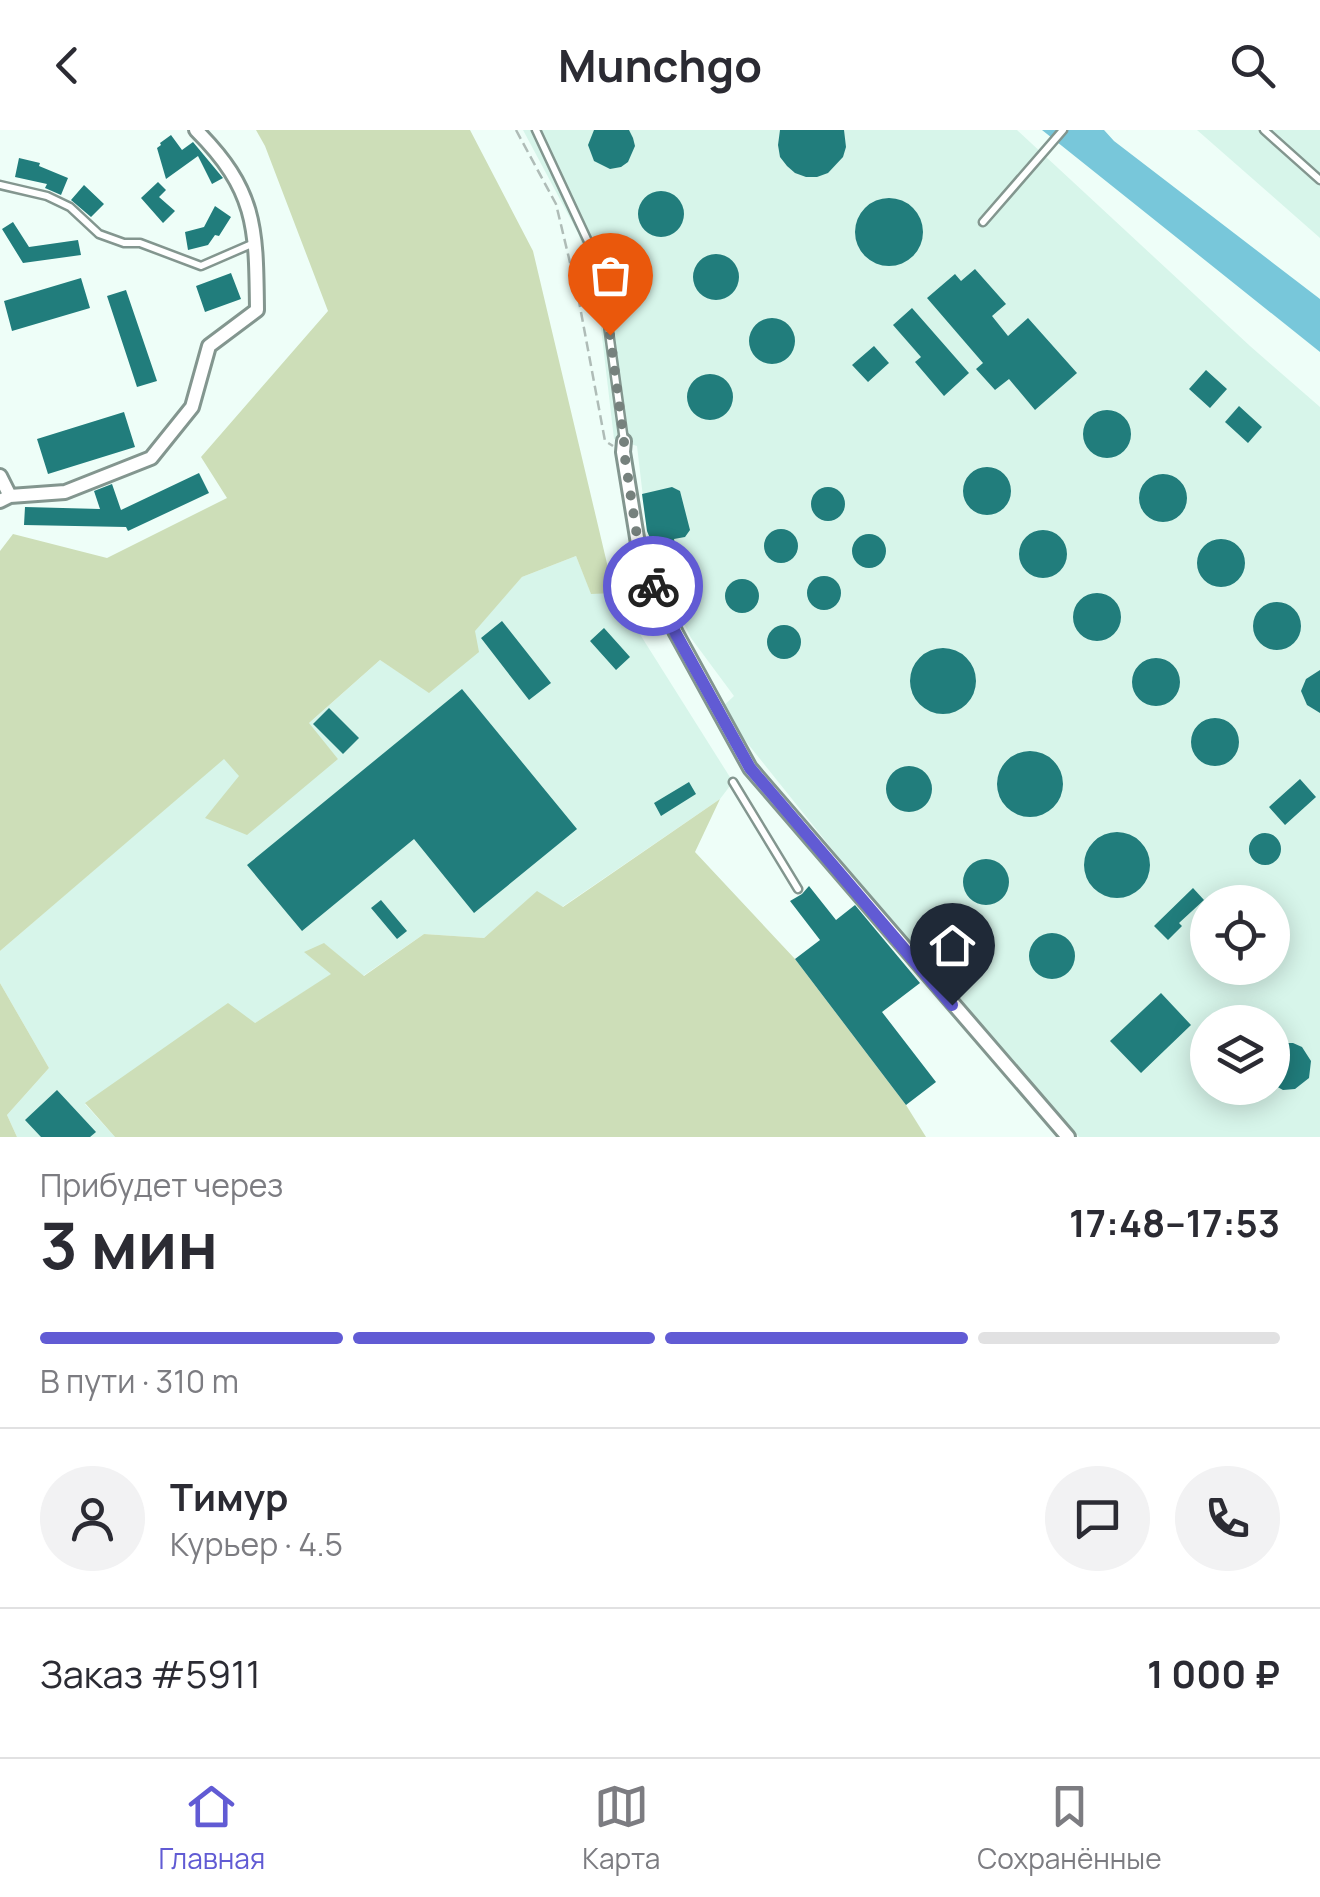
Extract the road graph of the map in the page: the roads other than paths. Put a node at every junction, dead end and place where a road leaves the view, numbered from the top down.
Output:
1 (196, 130) edge
2 (536, 130) edge
3 (1064, 130) edge
4 (1264, 130) edge
5 (1320, 180) edge
6 (0, 185) edge
7 (983, 222) dead end
8 (256, 242) junction
9 (624, 446) joint
10 (0, 476) edge
11 (5, 499) edge
12 (734, 782) dead end
13 (798, 889) dead end
14 (1068, 1137) edge

1 - 8 street
2 - 9 lane
3 - 7 lane
4 - 5 lane
6 - 8 lane
8 - 11 street
9 - 14 street
10 - 11 street
12 - 13 lane

